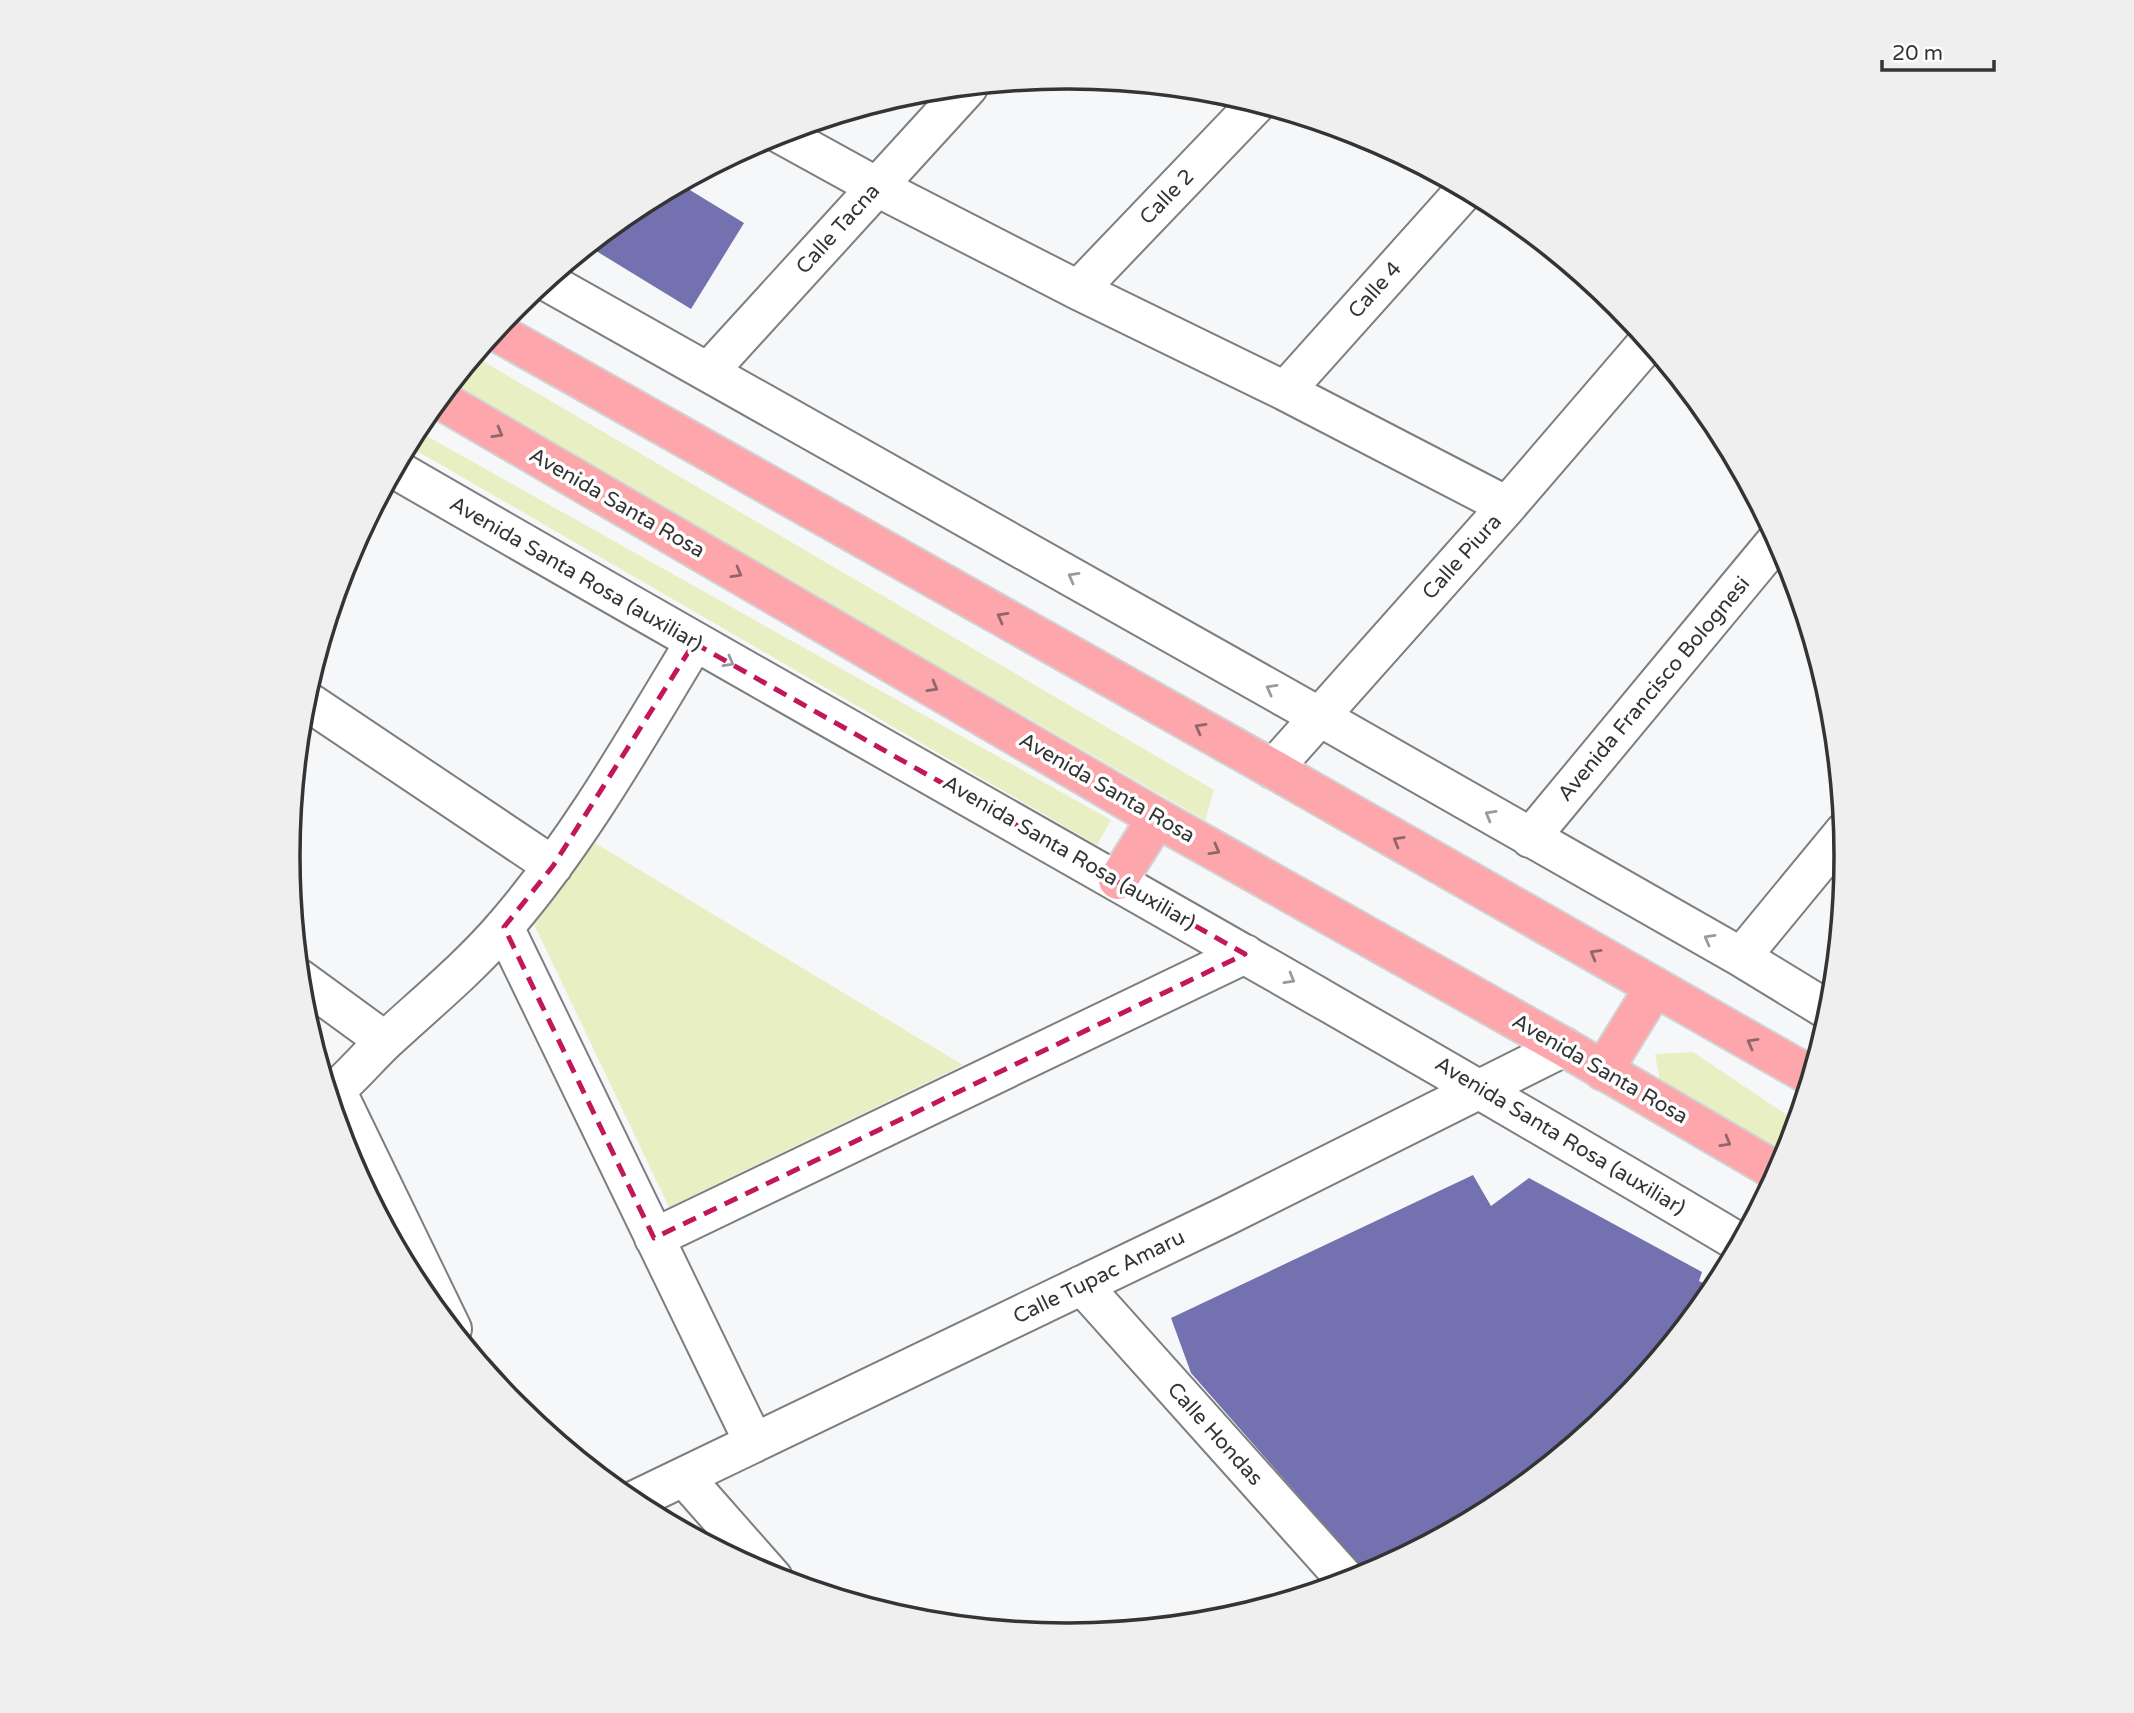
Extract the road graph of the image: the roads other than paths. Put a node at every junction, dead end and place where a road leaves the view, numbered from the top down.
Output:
1 (959, 97) edge
2 (1249, 111) edge
3 (793, 140) edge
4 (877, 187) junction
5 (1459, 197) edge
6 (554, 286) edge
7 (1078, 290) junction
8 (504, 336) edge
9 (1642, 349) edge
10 (708, 372) junction
11 (1285, 391) junction
12 (447, 404) edge
13 (403, 473) edge
14 (1507, 506) junction
15 (1770, 549) edge
16 (694, 643) junction
17 (314, 706) edge
18 (1320, 717) junction
19 (1273, 769) junction
20 (1157, 818) junction
21 (1530, 838) junction
22 (1834, 844) edge
23 (553, 866) junction
24 (1118, 880) junction
25 (504, 927) junction
26 (1245, 954) junction
27 (1741, 957) junction
28 (311, 987) edge
29 (1654, 988) junction
30 (1820, 1006) edge
31 (385, 1041) junction
32 (1564, 1047) junction
33 (1603, 1071) junction
34 (1803, 1072) edge
35 (336, 1089) edge
36 (1482, 1089) junction
37 (349, 1126) edge
38 (1768, 1166) edge
39 (1732, 1237) edge
40 (654, 1238) junction
41 (427, 1279) edge
42 (1083, 1285) junction
43 (754, 1443) junction
44 (684, 1477) junction
45 (644, 1496) edge
46 (753, 1556) edge
47 (1340, 1573) edge

1 - 4 street, Calle Tacna
2 - 7 street, Calle 2
3 - 4 street
4 - 7 street
4 - 10 street, Calle Tacna
5 - 11 street, Calle 4
6 - 10 street
7 - 11 street
19 -> 8 main road
9 - 14 street, Calle Piura
18 -> 10 street
11 - 14 street
12 -> 20 main road, Avenida Santa Rosa
13 - 16 street, Avenida Santa Rosa (auxiliar)
14 - 18 street, Calle Piura
15 - 21 street, Avenida Francisco Bolognesi
16 - 23 street
16 -> 24 street, Avenida Santa Rosa (auxiliar)
17 - 23 street
18 - 19 street, Calle Piura
21 -> 18 street
29 -> 19 main road
20 - 24 main road
20 -> 32 main road, Avenida Santa Rosa
27 -> 21 street
22 - 27 street
23 - 25 street
24 - 26 street, Avenida Santa Rosa (auxiliar)
25 - 31 street
25 - 40 street
26 -> 36 street, Avenida Santa Rosa (auxiliar)
26 - 40 street
27 - 30 street
28 - 31 street
29 - 33 main road
34 -> 29 main road
31 - 35 street
32 - 33 main road, Avenida Santa Rosa
32 - 36 street, Calle Tupac Amaru
33 -> 38 main road, Avenida Santa Rosa
36 - 39 street, Avenida Santa Rosa (auxiliar)
36 - 42 street, Calle Tupac Amaru
37 - 41 street
40 - 43 street
42 - 43 street, Calle Tupac Amaru
42 - 47 street, Calle Hondas
43 - 44 street, Calle Tupac Amaru
44 - 45 street, Calle Tupac Amaru
44 - 46 street

